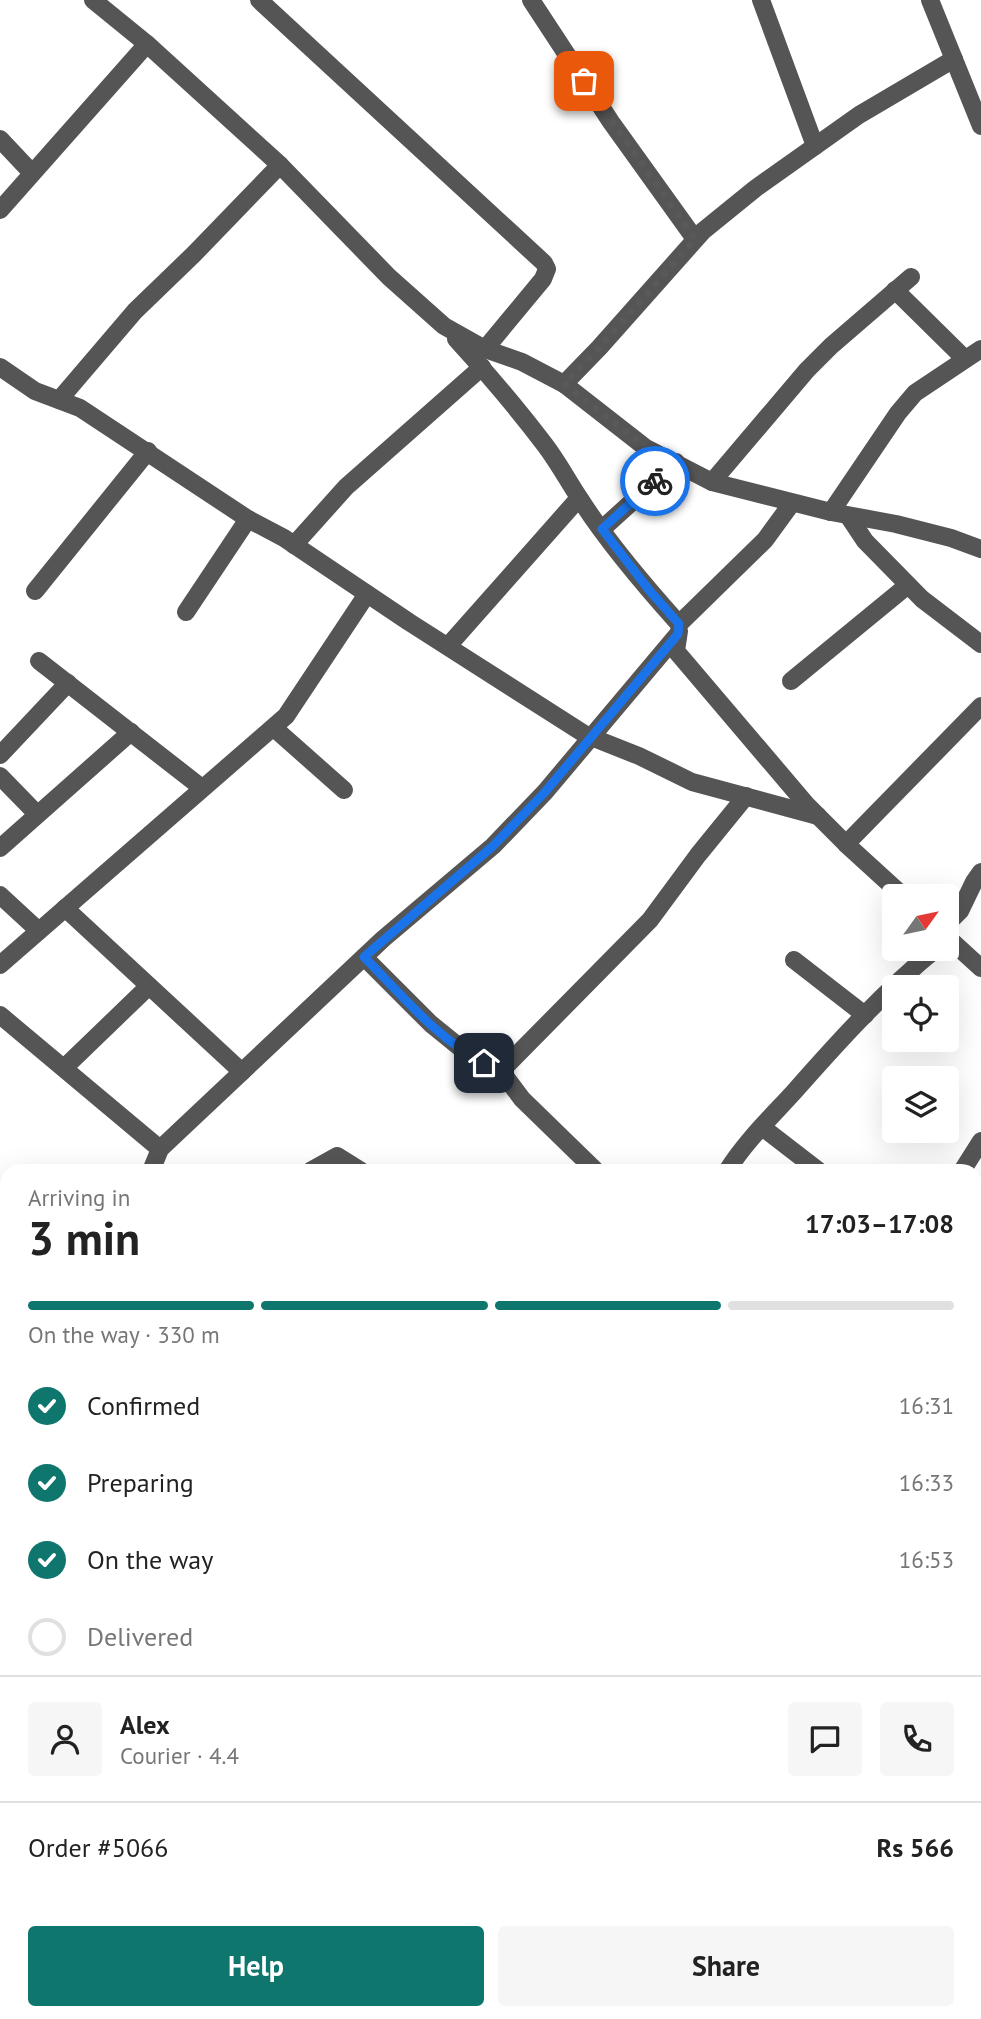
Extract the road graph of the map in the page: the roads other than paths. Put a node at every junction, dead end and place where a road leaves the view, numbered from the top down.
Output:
1 (93, 0) edge
2 (260, 0) edge
3 (531, 0) edge
4 (761, 0) edge
5 (930, 0) edge
6 (147, 44) junction
7 (954, 59) junction
8 (981, 126) edge
9 (0, 139) edge
10 (815, 146) junction
11 (280, 165) junction
12 (32, 173) junction
13 (0, 210) edge
14 (695, 239) junction
15 (911, 277) dead end
16 (895, 290) junction
17 (981, 349) edge
18 (483, 358) junction
19 (965, 359) junction
20 (0, 367) edge
21 (564, 384) junction
22 (59, 400) junction
23 (148, 451) junction
24 (676, 463) junction
25 (712, 482) junction
26 (579, 498) junction
27 (792, 503) junction
28 (831, 513) junction
29 (849, 517) junction
30 (247, 519) junction
31 (602, 529) junction
32 (294, 545) junction
33 (981, 549) edge
34 (908, 585) junction
35 (35, 591) dead end
36 (367, 594) junction
37 (186, 612) dead end
38 (679, 629) junction
39 (981, 644) edge
40 (448, 646) junction
41 (39, 662) dead end
42 (791, 681) dead end
43 (68, 684) junction
44 (981, 706) edge
45 (274, 728) junction
46 (131, 732) junction
47 (591, 737) junction
48 (0, 755) edge
49 (0, 776) edge
50 (202, 788) junction
51 (344, 790) dead end
52 (746, 796) junction
53 (37, 814) junction
54 (818, 816) junction
55 (846, 844) junction
56 (0, 848) edge
57 (981, 872) edge
58 (890, 884) edge
59 (0, 895) edge
60 (65, 908) junction
61 (959, 913) edge
62 (39, 931) junction
63 (959, 950) edge
64 (364, 957) junction
65 (794, 960) dead end
66 (920, 961) edge
67 (0, 965) edge
68 (981, 968) edge
69 (149, 986) junction
70 (0, 1014) edge
71 (865, 1015) junction
72 (64, 1068) junction
73 (501, 1071) junction
74 (242, 1072) junction
75 (762, 1127) junction
76 (981, 1140) edge
77 (160, 1149) junction
78 (155, 1164) edge
79 (323, 1164) edge
80 (350, 1164) edge
81 (589, 1164) edge
82 (733, 1164) edge
83 (810, 1164) edge
84 (966, 1164) edge

1 - 6 street
2 - 18 street
3 - 14 street
4 - 10 street
5 - 7 street
6 - 11 street
6 - 12 street
7 - 8 street
7 - 10 street
9 - 12 street
10 - 14 street
11 - 18 street
11 - 22 street
12 - 13 street
14 - 21 street
15 - 16 street
16 - 19 street
16 - 25 street
17 - 19 street
18 - 21 street
18 - 26 street
18 - 32 street
19 - 28 street
20 - 22 street
21 - 24 street
22 - 23 street
23 - 30 street
23 - 35 street
24 - 25 street
24 - 31 street
25 - 27 street
26 - 31 street
26 - 40 street
27 - 28 street
27 - 38 street
28 - 29 street
29 - 33 street
29 - 34 street
30 - 32 street
30 - 37 street
31 - 38 street
32 - 36 street
34 - 39 street
34 - 42 street
36 - 40 street
36 - 45 street
38 - 47 street
38 - 54 street
40 - 47 street
41 - 43 street
43 - 46 street
43 - 48 street
44 - 55 street
45 - 50 street
45 - 51 street
46 - 50 street
46 - 53 street
47 - 52 street
47 - 64 street
49 - 53 street
50 - 60 street
52 - 54 street
52 - 73 street
53 - 56 street
54 - 55 street
55 - 58 street
57 - 61 street
59 - 62 street
60 - 62 street
60 - 69 street
62 - 67 street
63 - 68 street
64 - 73 street
64 - 74 street
65 - 71 street
66 - 71 street
69 - 72 street
69 - 74 street
70 - 72 street
71 - 75 street
72 - 77 street
73 - 81 street
74 - 77 street
75 - 82 street
75 - 83 street
76 - 84 street
77 - 78 street
79 - 80 street

